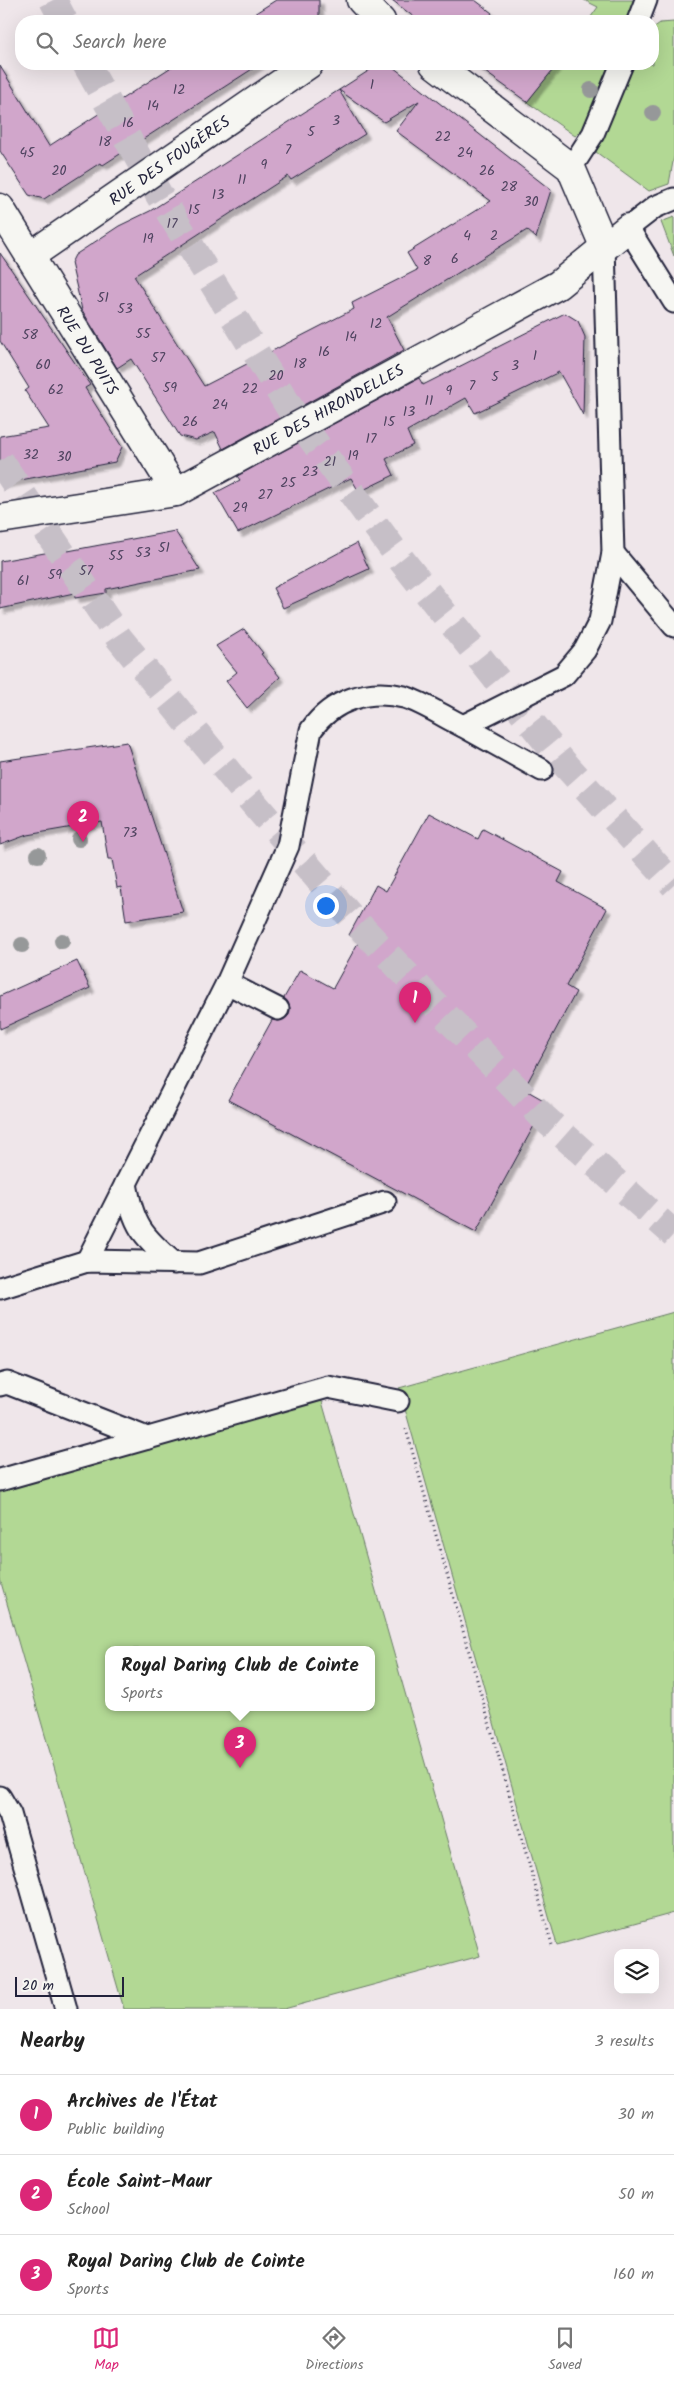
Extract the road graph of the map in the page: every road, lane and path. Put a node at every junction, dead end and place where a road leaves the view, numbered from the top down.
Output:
1 (646, 0) edge
2 (640, 15) edge
3 (300, 70) edge
4 (442, 70) edge
5 (619, 70) edge
6 (571, 168) junction
7 (674, 199) edge
8 (0, 208) edge
9 (628, 228) junction
10 (604, 246) junction
11 (30, 256) junction
12 (674, 302) edge
13 (176, 492) junction
14 (0, 519) edge
15 (613, 553) junction
16 (674, 626) edge
17 (463, 726) junction
18 (542, 770) dead end
19 (227, 983) junction
20 (278, 1008) dead end
21 (126, 1183) junction
22 (385, 1202) dead end
23 (87, 1261) junction
24 (174, 1263) junction
25 (0, 1288) edge
26 (0, 1384) edge
27 (398, 1401) joint
28 (147, 1438) junction
29 (0, 1480) edge
30 (0, 1797) edge
31 (552, 1945) dead end
32 (66, 2009) edge

1 - 2 lane
3 - 11 street, RUE DES FOUGÈRES
4 - 6 street
5 - 6 lane
6 - 10 street
7 - 9 lane
8 - 11 street, RUE DU PUITS
9 - 10 street, RUE DES HIRONDELLES
9 - 12 lane
10 - 13 street, RUE DES HIRONDELLES
10 - 15 lane
11 - 13 street, RUE DU PUITS
13 - 14 street, RUE DES HIRONDELLES
15 - 16 lane
15 - 17 lane
17 - 18 lane
17 - 19 lane
19 - 20 lane
19 - 21 lane
21 - 23 lane
21 - 24 lane
22 - 24 lane
23 - 24 lane
23 - 25 lane
26 - 28 lane
27 - 28 lane
27 - 31 path
28 - 29 lane
30 - 32 lane

